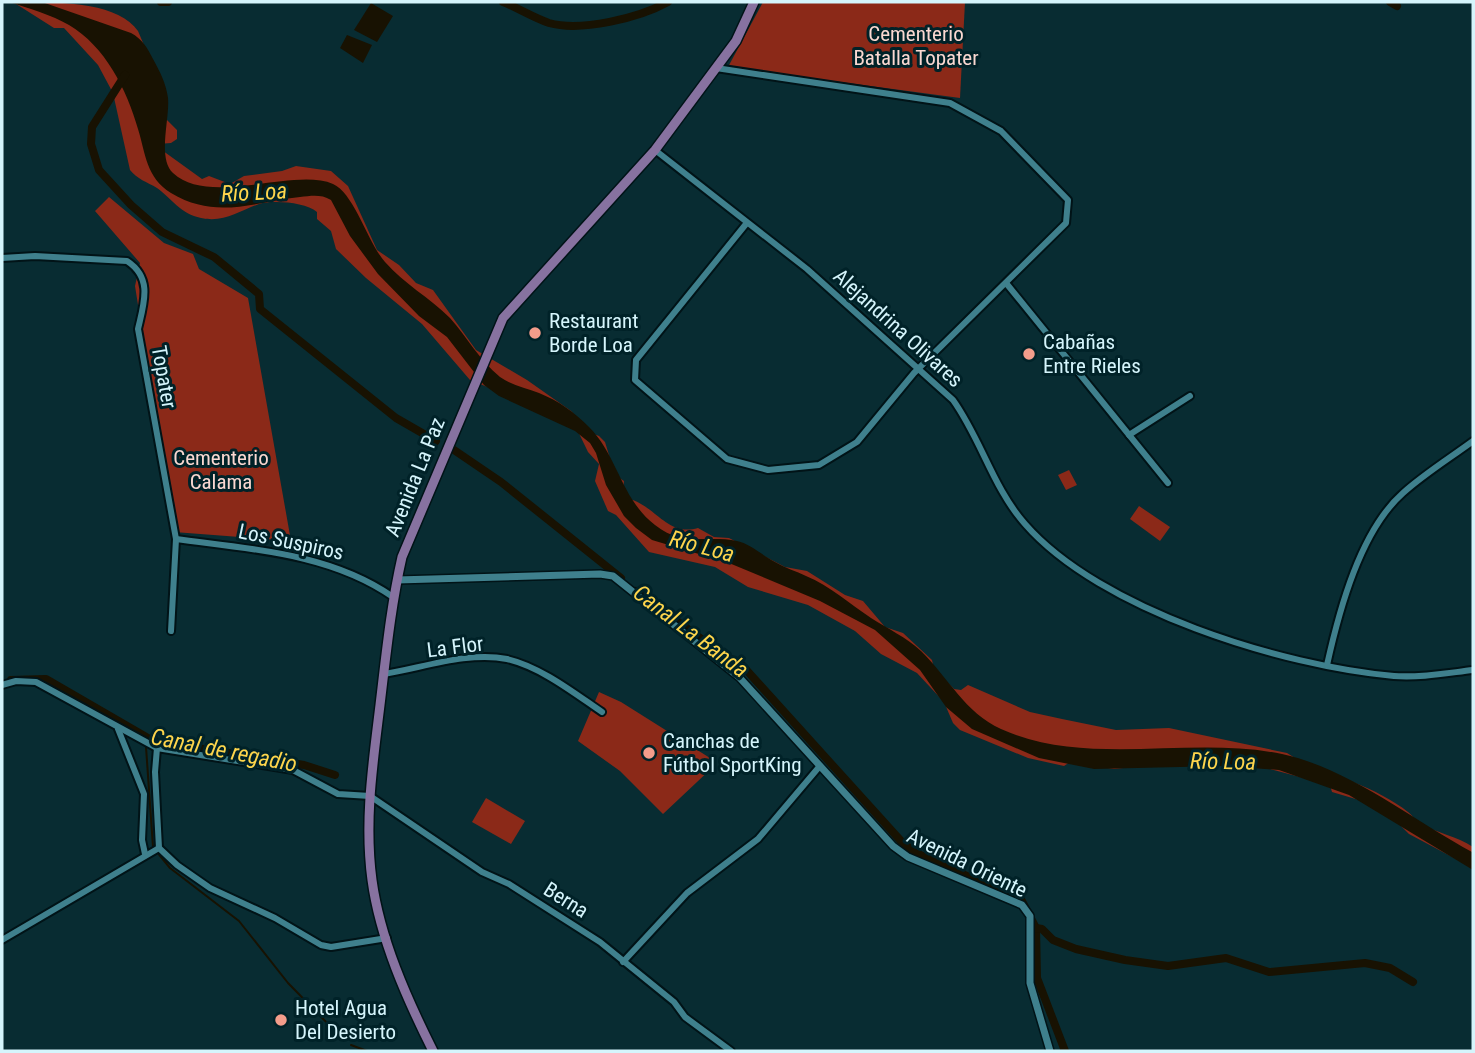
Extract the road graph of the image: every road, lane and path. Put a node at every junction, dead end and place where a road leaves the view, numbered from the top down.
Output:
1 (754, 2) edge
2 (716, 68) junction
3 (655, 150) junction
4 (746, 223) junction
5 (2, 258) edge
6 (1006, 282) junction
7 (919, 368) junction
8 (1190, 396) dead end
9 (1129, 435) junction
10 (1473, 442) edge
11 (1168, 483) dead end
12 (176, 539) junction
13 (397, 580) junction
14 (393, 597) junction
15 (171, 631) dead end
16 (1327, 665) junction
17 (1473, 670) edge
18 (384, 674) junction
19 (2, 685) edge
20 (602, 712) dead end
21 (118, 729) junction
22 (158, 748) junction
23 (818, 767) junction
24 (370, 796) junction
25 (159, 848) junction
26 (145, 854) junction
27 (387, 937) junction
28 (2, 940) edge
29 (623, 962) junction
30 (433, 1051) edge
31 (731, 1051) edge
32 (1050, 1051) edge

1 - 2 main road, Avenida La Paz
2 - 3 main road, Avenida La Paz
2 - 6 street
3 - 4 street, Alejandrina Olivares
3 - 13 main road, Avenida La Paz
4 - 7 street, Alejandrina Olivares
4 - 7 street
5 - 12 street, Topater
6 - 7 street
6 - 9 street
7 - 16 street, Alejandrina Olivares
8 - 9 street
9 - 11 street
10 - 16 street
12 - 14 street, Los Suspiros
12 - 15 street, Topater
13 - 14 main road, Avenida La Paz
13 - 23 street, Avenida Oriente
14 - 18 main road, Avenida La Paz
16 - 17 street, Alejandrina Olivares
18 - 20 street, La Flor
18 - 24 main road, Avenida La Paz
19 - 21 street
21 - 22 street
21 - 26 street
22 - 24 street
22 - 25 street
23 - 29 street
23 - 32 street, Avenida Oriente
24 - 27 main road, Avenida La Paz
24 - 29 street, Berna
25 - 26 street
25 - 27 street
26 - 28 street
27 - 30 main road, Avenida La Paz
29 - 31 street, Berna

